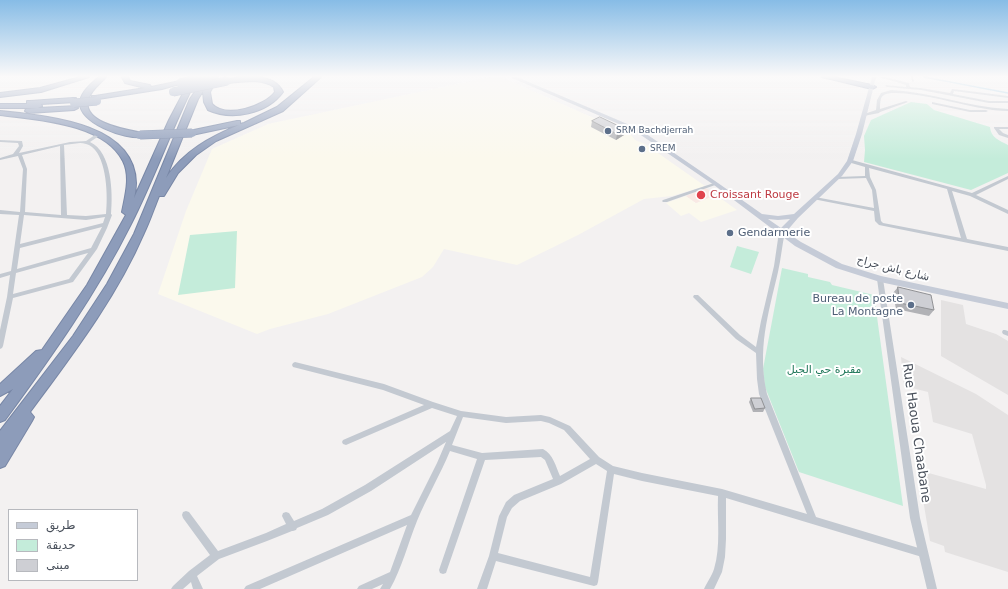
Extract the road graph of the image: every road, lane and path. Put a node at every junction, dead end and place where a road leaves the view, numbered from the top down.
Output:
1 (56, 104) edge
2 (72, 104) edge
3 (83, 104) edge
4 (179, 104) edge
5 (192, 104) edge
6 (198, 104) edge
7 (209, 104) edge
8 (266, 104) edge
9 (281, 104) edge
10 (285, 104) edge
11 (578, 104) edge
12 (866, 104) edge
13 (879, 104) edge
14 (899, 104) edge
15 (940, 104) edge
16 (960, 104) edge
17 (970, 104) edge
18 (0, 106) edge
19 (961, 109) junction
20 (994, 110) junction
21 (1008, 110) edge
22 (0, 112) edge
23 (878, 112) junction
24 (864, 116) junction
25 (1008, 128) edge
26 (100, 134) junction
27 (1008, 137) edge
28 (0, 141) edge
29 (87, 142) junction
30 (62, 145) junction
31 (172, 151) junction
32 (18, 155) junction
33 (0, 159) edge
34 (850, 161) junction
35 (867, 167) junction
36 (868, 177) junction
37 (1008, 177) edge
38 (837, 178) junction
39 (716, 184) junction
40 (949, 190) junction
41 (972, 195) junction
42 (815, 198) junction
43 (665, 201) dead end
44 (877, 210) junction
45 (0, 212) edge
46 (1008, 212) edge
47 (22, 214) junction
48 (757, 214) junction
49 (109, 215) junction
50 (796, 216) junction
51 (64, 217) junction
52 (106, 224) junction
53 (782, 232) junction
54 (139, 234) junction
55 (965, 241) junction
56 (118, 242) junction
57 (17, 247) junction
58 (94, 249) junction
59 (1008, 249) edge
60 (13, 272) junction
61 (0, 276) edge
62 (880, 279) junction
63 (10, 297) junction
64 (696, 297) dead end
65 (1008, 306) edge
66 (63, 330) junction
67 (77, 339) junction
68 (0, 346) edge
69 (759, 352) junction
70 (295, 365) dead end
71 (0, 391) edge
72 (432, 405) junction
73 (461, 414) junction
74 (0, 416) edge
75 (453, 433) junction
76 (0, 442) edge
77 (346, 442) dead end
78 (448, 447) junction
79 (482, 458) junction
80 (596, 460) junction
81 (0, 461) edge
82 (611, 469) junction
83 (558, 481) junction
84 (722, 493) junction
85 (186, 515) dead end
86 (286, 516) dead end
87 (414, 518) junction
88 (813, 520) junction
89 (293, 527) junction
90 (922, 553) junction
91 (216, 556) junction
92 (493, 556) junction
93 (443, 570) dead end
94 (192, 574) junction
95 (393, 575) junction
96 (176, 589) edge
97 (198, 589) edge
98 (249, 589) edge
99 (362, 589) edge
100 (384, 589) edge
101 (482, 589) edge
102 (709, 589) edge
103 (932, 589) edge

1 - 18 highway
2 - 22 highway
3 - 9 highway, bridge
4 - 56 highway
5 - 31 highway
6 - 31 highway
7 - 8 highway
10 - 54 highway
11 - 39 main road, شارع باش جراح
12 - 24 main road
13 - 23 street
14 - 23 street
15 - 19 street
16 - 19 street
17 - 20 street
19 - 20 street
20 - 21 street
22 - 26 highway
23 - 24 street
24 - 34 main road
25 - 27 street
26 - 29 street
26 - 56 highway
28 - 32 street
29 - 30 street
29 - 49 street
30 - 32 street
30 - 51 street
31 - 54 highway
32 - 33 street
32 - 47 street
34 - 35 street
34 - 38 main road
35 - 36 street
35 - 40 street
36 - 38 street
36 - 44 street
37 - 41 street
38 - 42 main road
39 - 43 street
39 - 48 main road, شارع باش جراح
40 - 41 street
40 - 55 street
41 - 46 street
42 - 44 street
42 - 50 main road
44 - 55 street
45 - 47 street
47 - 51 street
47 - 57 street
48 - 50 main road
48 - 53 main road, شارع باش جراح
49 - 51 street
49 - 52 street
50 - 53 main road
52 - 57 street
52 - 58 street
53 - 62 main road, شارع باش جراح
53 - 69 street
54 - 67 highway
55 - 59 street
56 - 66 highway
57 - 60 street
58 - 60 street
58 - 63 street
60 - 61 street
60 - 63 street
62 - 65 main road, شارع باش جراح
62 - 90 street, Rue Haoua Chaabane
63 - 68 street
64 - 69 street
66 - 71 highway
66 - 74 highway
67 - 76 highway
67 - 81 highway
69 - 88 street
70 - 72 street
72 - 73 street
72 - 77 street
73 - 75 street
73 - 80 street
75 - 78 street
75 - 89 street
78 - 79 street
78 - 87 street
79 - 83 street
79 - 93 street
80 - 82 street
80 - 83 street
82 - 84 street
82 - 92 street
83 - 92 street
84 - 88 street
84 - 102 street
85 - 91 street
86 - 89 street
87 - 95 street
87 - 98 street
88 - 90 street
89 - 91 street
90 - 103 street, Rue Haoua Chaabane
91 - 94 street
92 - 101 street
94 - 96 street
94 - 97 street
95 - 99 street
95 - 100 street

